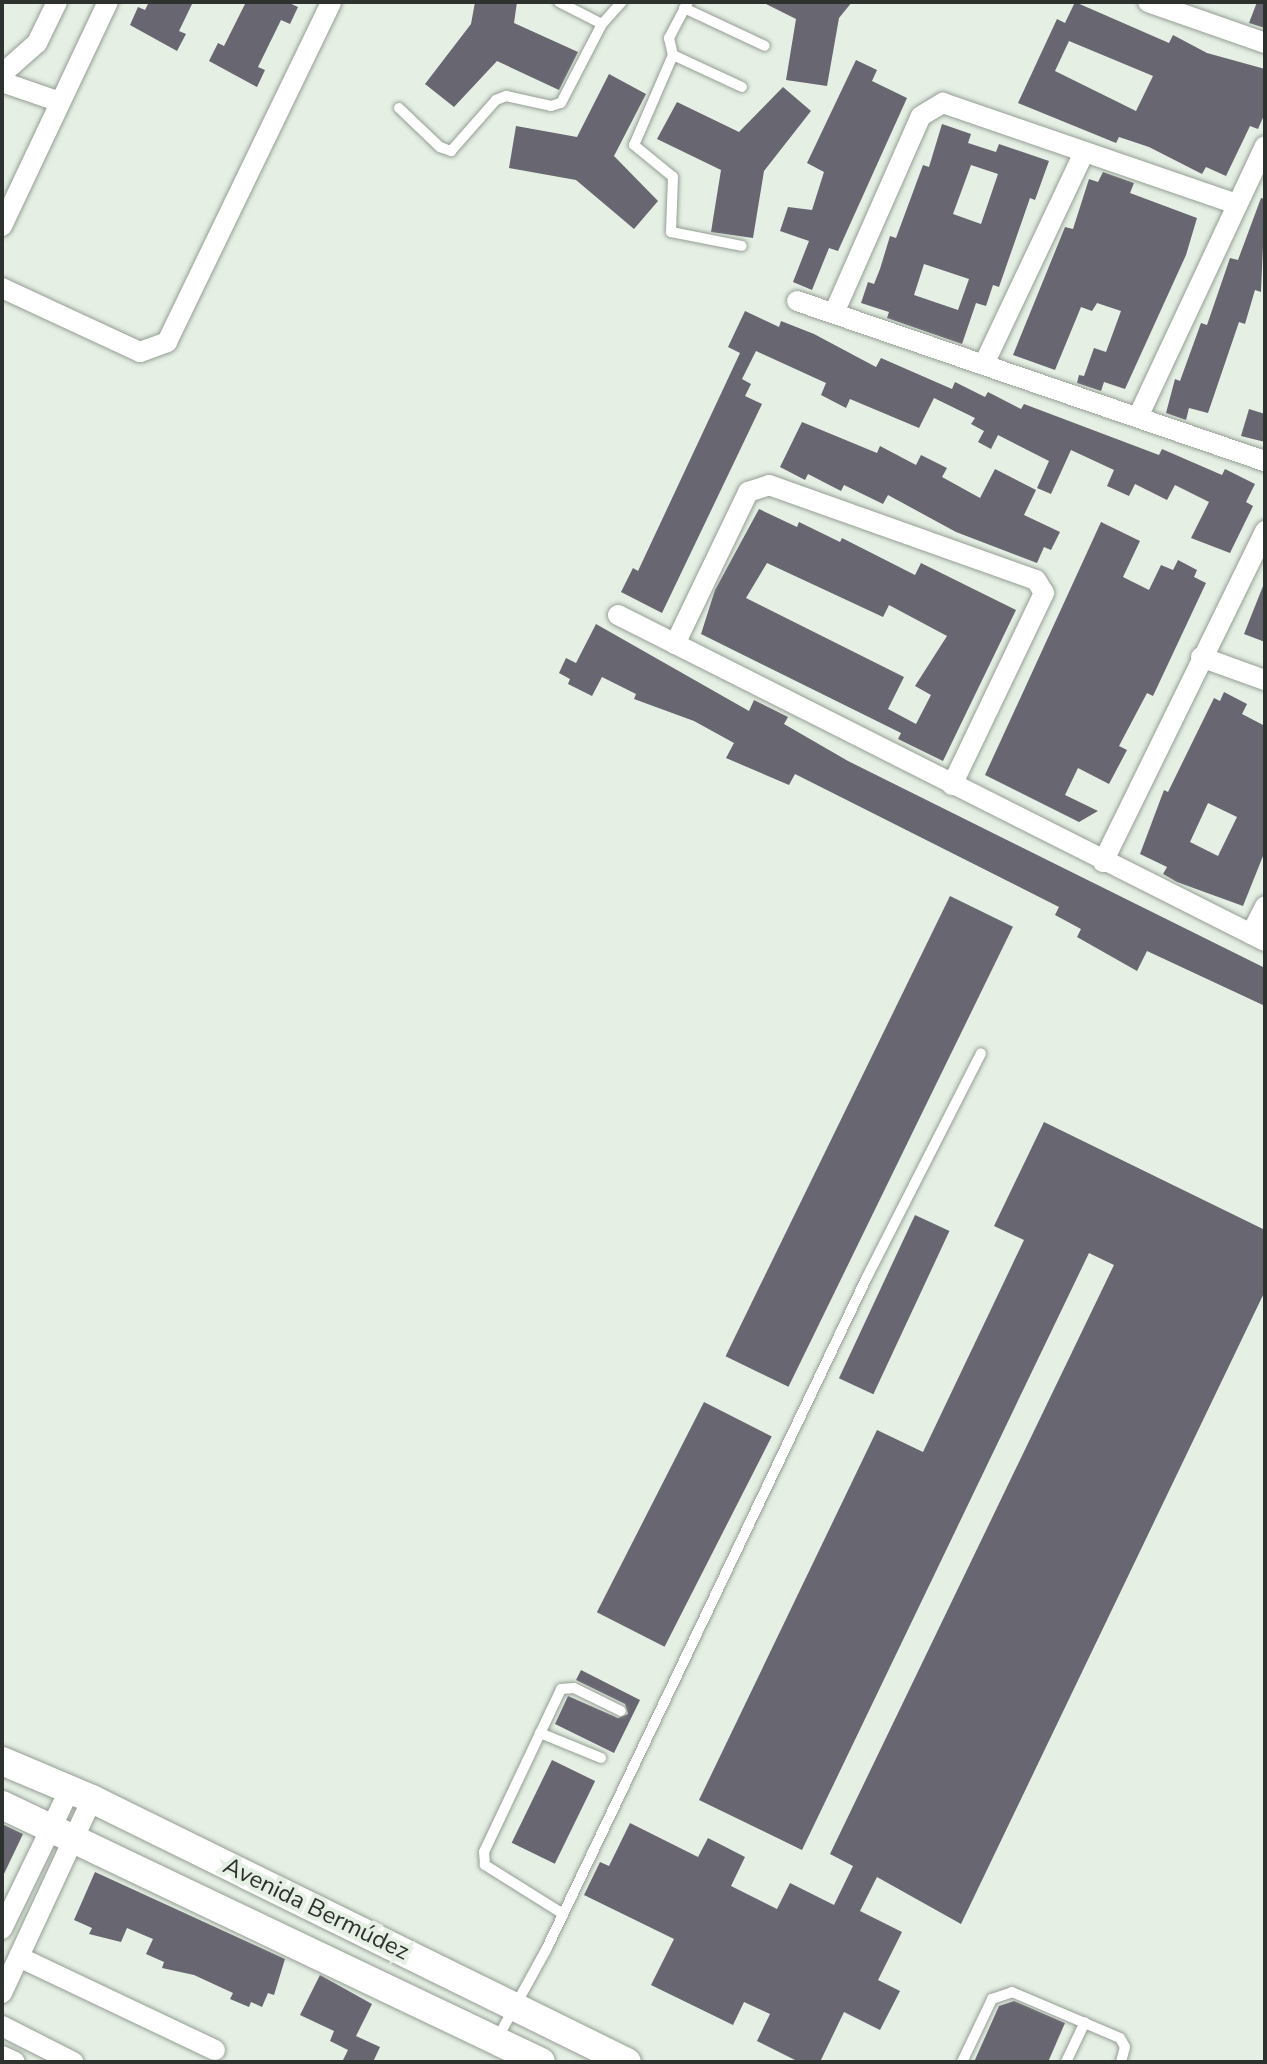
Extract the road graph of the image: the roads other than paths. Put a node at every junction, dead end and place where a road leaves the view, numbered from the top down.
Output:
1 (57, 2) edge
2 (108, 2) edge
3 (331, 2) edge
4 (559, 2) edge
5 (622, 2) edge
6 (1154, 3) edge
7 (686, 5) edge
8 (602, 24) junction
9 (1265, 43) edge
10 (765, 46) dead end
11 (673, 55) junction
12 (2, 74) edge
13 (2, 82) edge
14 (742, 87) dead end
15 (60, 102) junction
16 (399, 108) dead end
17 (1265, 146) edge
18 (1084, 152) junction
19 (1237, 204) junction
20 (2, 226) edge
21 (742, 246) dead end
22 (2, 288) edge
23 (797, 301) dead end
24 (834, 313) junction
25 (984, 364) junction
26 (1138, 417) junction
27 (1265, 461) edge
28 (1265, 531) edge
29 (618, 615) dead end
30 (675, 644) junction
31 (1201, 657) junction
32 (1265, 680) edge
33 (952, 785) junction
34 (1103, 862) junction
35 (1265, 906) edge
36 (1258, 937) edge
37 (981, 1053) dead end
38 (621, 1711) dead end
39 (540, 1733) junction
40 (601, 1758) dead end
41 (2, 1761) edge
42 (81, 1794) junction
43 (2, 1805) edge
44 (63, 1832) junction
45 (560, 1912) junction
46 (2, 1929) edge
47 (19, 1957) junction
48 (2, 1993) edge
49 (515, 2007) junction
50 (1085, 2022) junction
51 (2, 2026) edge
52 (496, 2041) junction
53 (215, 2050) dead end
54 (2, 2056) edge
55 (15, 2062) edge
56 (73, 2062) edge
57 (541, 2062) edge
58 (627, 2062) edge
59 (962, 2062) edge
60 (1066, 2062) edge
61 (1121, 2062) edge

1 - 12 street
2 - 15 street
3 - 22 street
4 - 8 lane
5 - 8 lane
6 - 9 street
7 - 10 lane
7 - 11 lane
8 - 16 lane
11 - 14 lane
11 - 21 lane
13 - 15 street
15 - 20 street
17 - 19 street
18 - 19 street
18 - 24 street
18 - 25 street
19 - 26 street
23 - 24 street
24 - 25 street
25 - 26 street
26 - 27 street
28 - 31 street
29 - 30 street
30 - 33 street
30 - 33 street
31 - 32 street
31 - 34 street
33 - 34 street
34 - 36 street
35 - 36 street
37 - 45 lane
38 - 39 lane
39 - 40 lane
39 - 45 lane
41 - 42 street, Avenida Bermúdez
42 - 44 street
42 - 49 street, Avenida Bermúdez
43 - 44 street, Avenida Bermúdez
44 - 46 street
44 - 47 street
44 - 52 street, Avenida Bermúdez
45 - 49 lane
47 - 48 street
47 - 53 street
49 - 52 lane
49 - 58 street, Avenida Bermúdez
50 - 59 lane
50 - 60 lane
50 - 61 lane
51 - 56 street
52 - 57 street, Avenida Bermúdez
54 - 55 street

